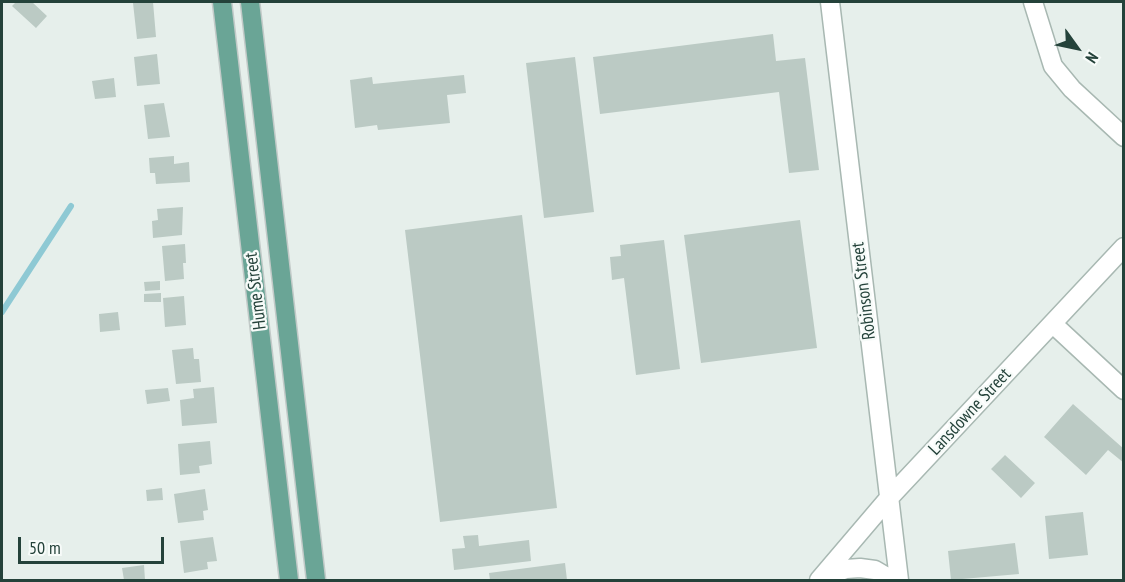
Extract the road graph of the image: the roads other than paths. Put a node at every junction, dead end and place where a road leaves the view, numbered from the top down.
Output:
1 (222, 2) edge
2 (250, 2) edge
3 (830, 2) edge
4 (1034, 2) edge
5 (1124, 137) edge
6 (1124, 247) edge
7 (1053, 324) junction
8 (1124, 390) edge
9 (888, 499) junction
10 (820, 579) edge
11 (289, 580) edge
12 (316, 580) edge
13 (892, 580) edge
14 (898, 580) edge

1 - 11 main road, Hume Street
2 - 12 main road, Hume Street
3 - 9 street, Robinson Street
4 - 5 street
6 - 7 street, Lansdowne Street
7 - 8 street
7 - 9 street, Lansdowne Street
9 - 10 street, Lansdowne Street
9 - 14 street, Robinson Street
10 - 13 street

